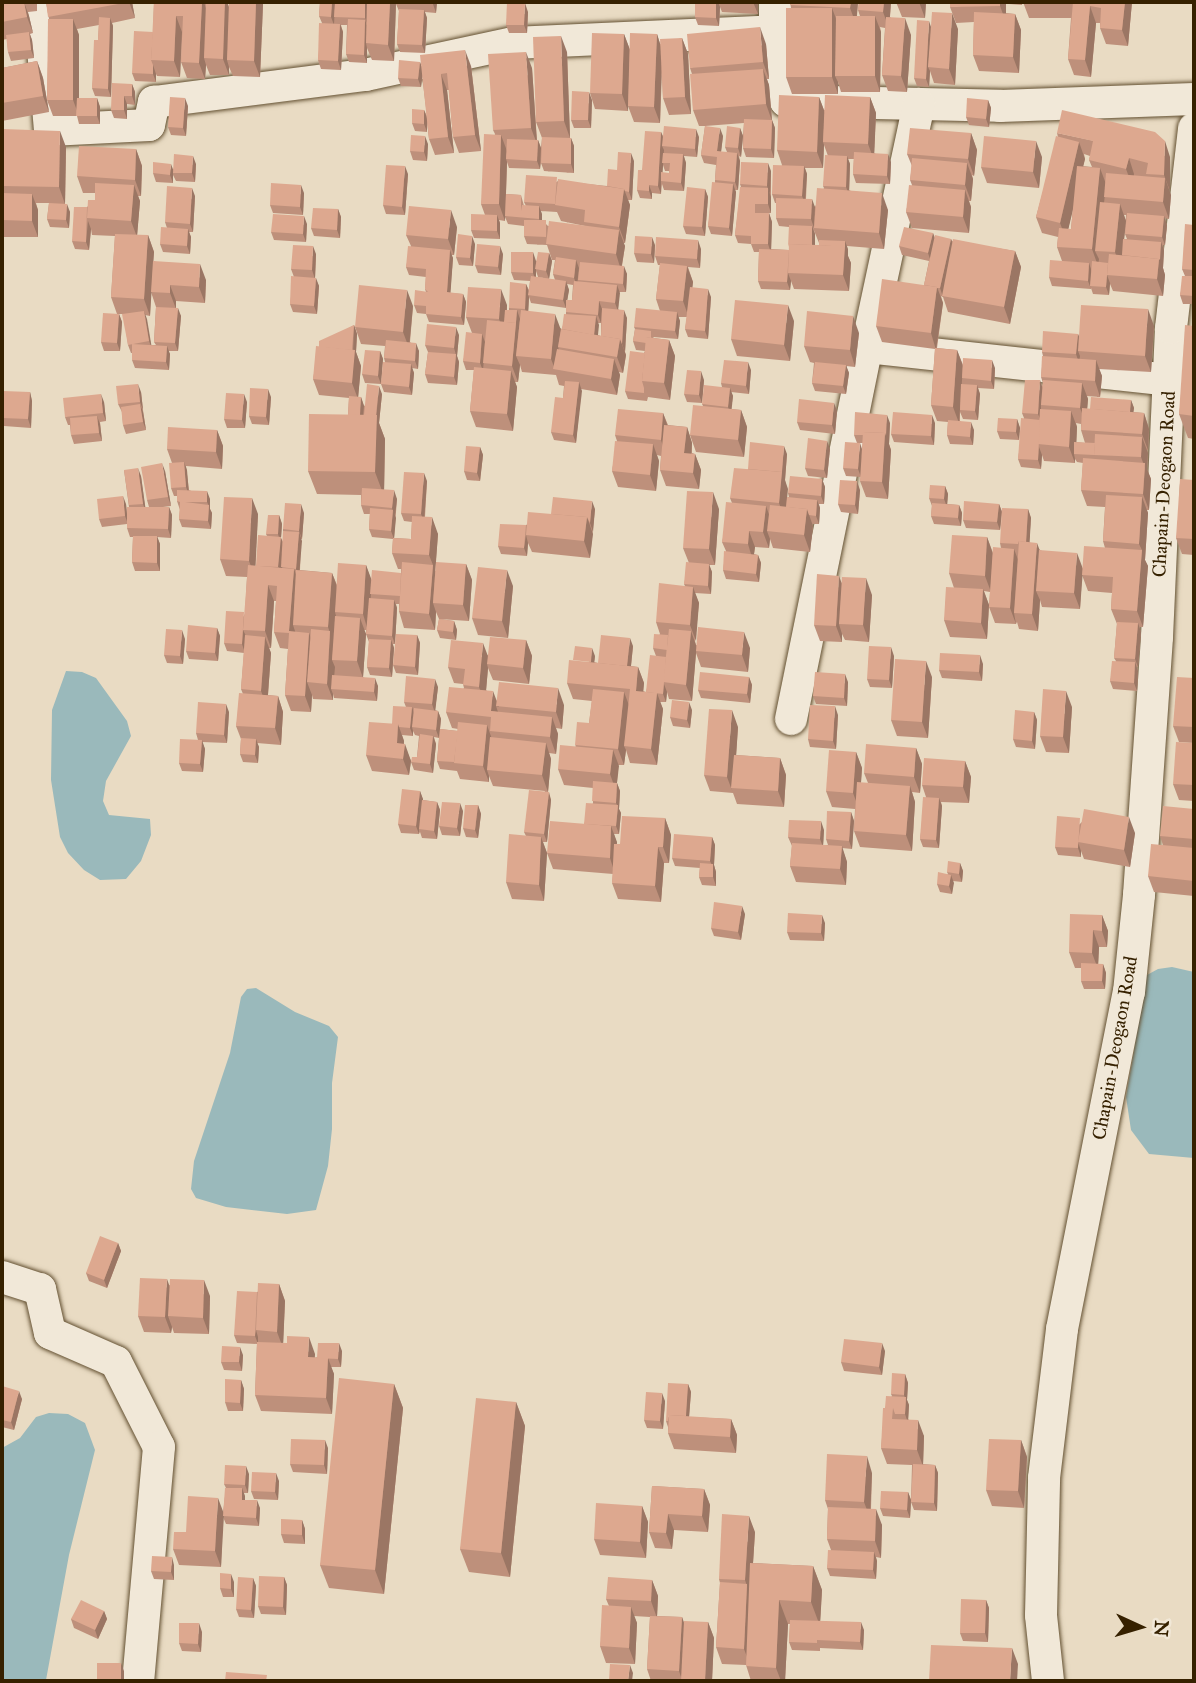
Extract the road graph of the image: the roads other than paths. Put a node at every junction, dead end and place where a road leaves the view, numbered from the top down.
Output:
1 (39, 2) edge
2 (775, 16) edge
3 (1194, 99) edge
4 (919, 104) junction
5 (1194, 128) edge
6 (867, 347) junction
7 (1169, 380) junction
8 (791, 719) dead end
9 (2, 1277) edge
10 (138, 1681) edge
11 (1048, 1681) edge

1 - 2 street
2 - 4 street
3 - 4 street
4 - 6 street
5 - 7 street, Chapain-Deogaon Road
6 - 7 street
6 - 8 street
7 - 11 street, Chapain-Deogaon Road
9 - 10 street

